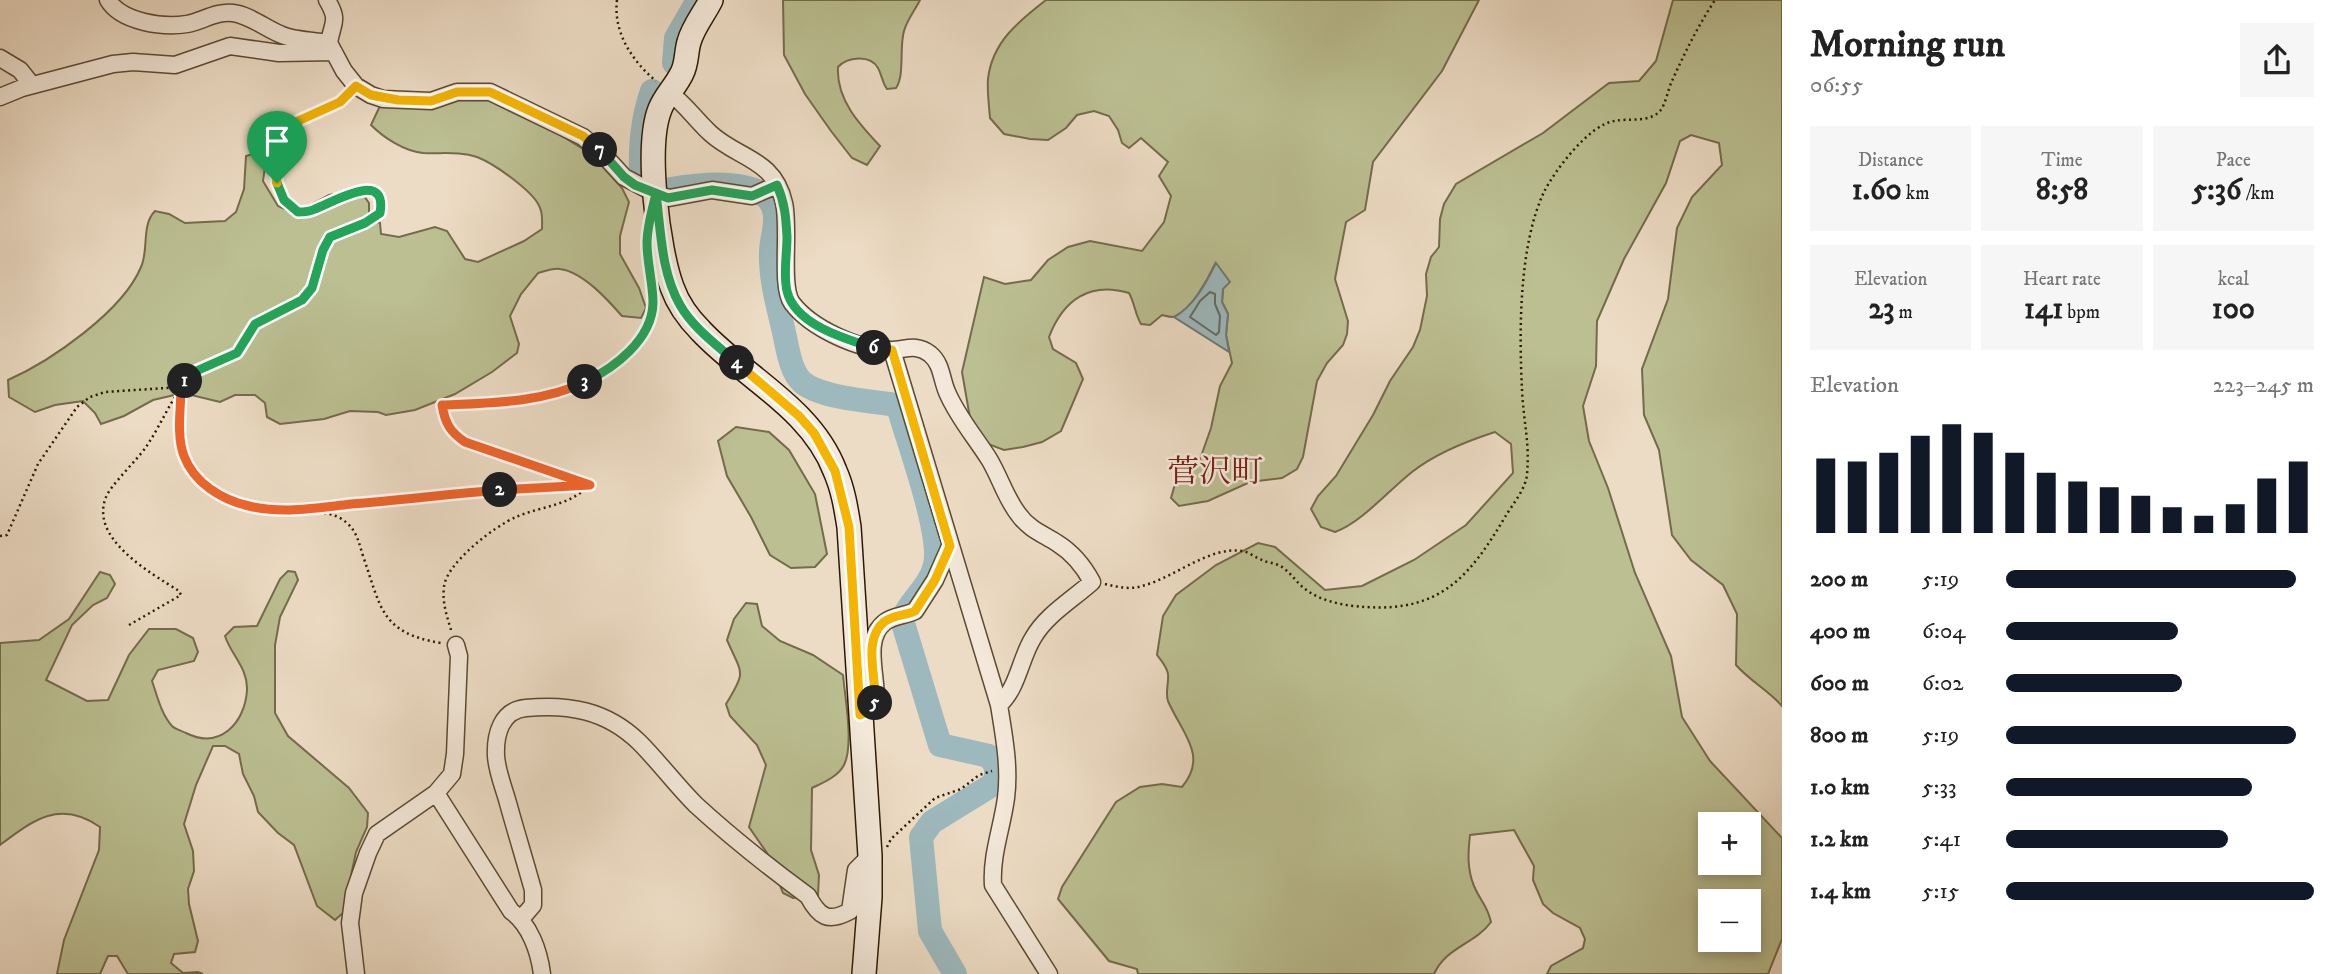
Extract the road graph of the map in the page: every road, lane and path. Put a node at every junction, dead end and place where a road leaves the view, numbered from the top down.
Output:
1 (108, 0) edge
2 (327, 0) edge
3 (617, 0) edge
4 (711, 0) edge
5 (1715, 0) edge
6 (331, 48) junction
7 (0, 58) edge
8 (32, 85) junction
9 (356, 86) junction
10 (668, 92) junction
11 (0, 97) edge
12 (765, 190) junction
13 (656, 194) junction
14 (649, 275) dead end
15 (892, 350) junction
16 (181, 387) junction
17 (590, 485) junction
18 (293, 510) junction
19 (0, 536) edge
20 (950, 546) junction
21 (1091, 582) junction
22 (130, 625) dead end
23 (456, 645) junction
24 (999, 705) junction
25 (860, 715) junction
26 (990, 771) dead end
27 (436, 793) junction
28 (878, 852) junction
29 (521, 919) junction
30 (356, 974) edge
31 (542, 974) edge
32 (864, 974) edge
33 (1049, 974) edge

1 - 6 street
2 - 6 street
3 - 10 path
4 - 10 street
5 - 21 path
6 - 8 street
6 - 9 street
7 - 8 street
8 - 11 street
9 - 13 street
9 - 16 path
10 - 12 street
10 - 13 street
12 - 13 street
12 - 15 street
13 - 25 street
14 - 17 path
15 - 20 street
15 - 21 street
16 - 18 path
16 - 19 path
16 - 22 path
17 - 18 path
17 - 23 path
18 - 23 path
20 - 24 street
20 - 25 street
21 - 24 street
23 - 27 street
24 - 33 street
25 - 28 street
26 - 28 path
27 - 29 street
27 - 30 street
28 - 29 street
28 - 32 street
29 - 31 street

